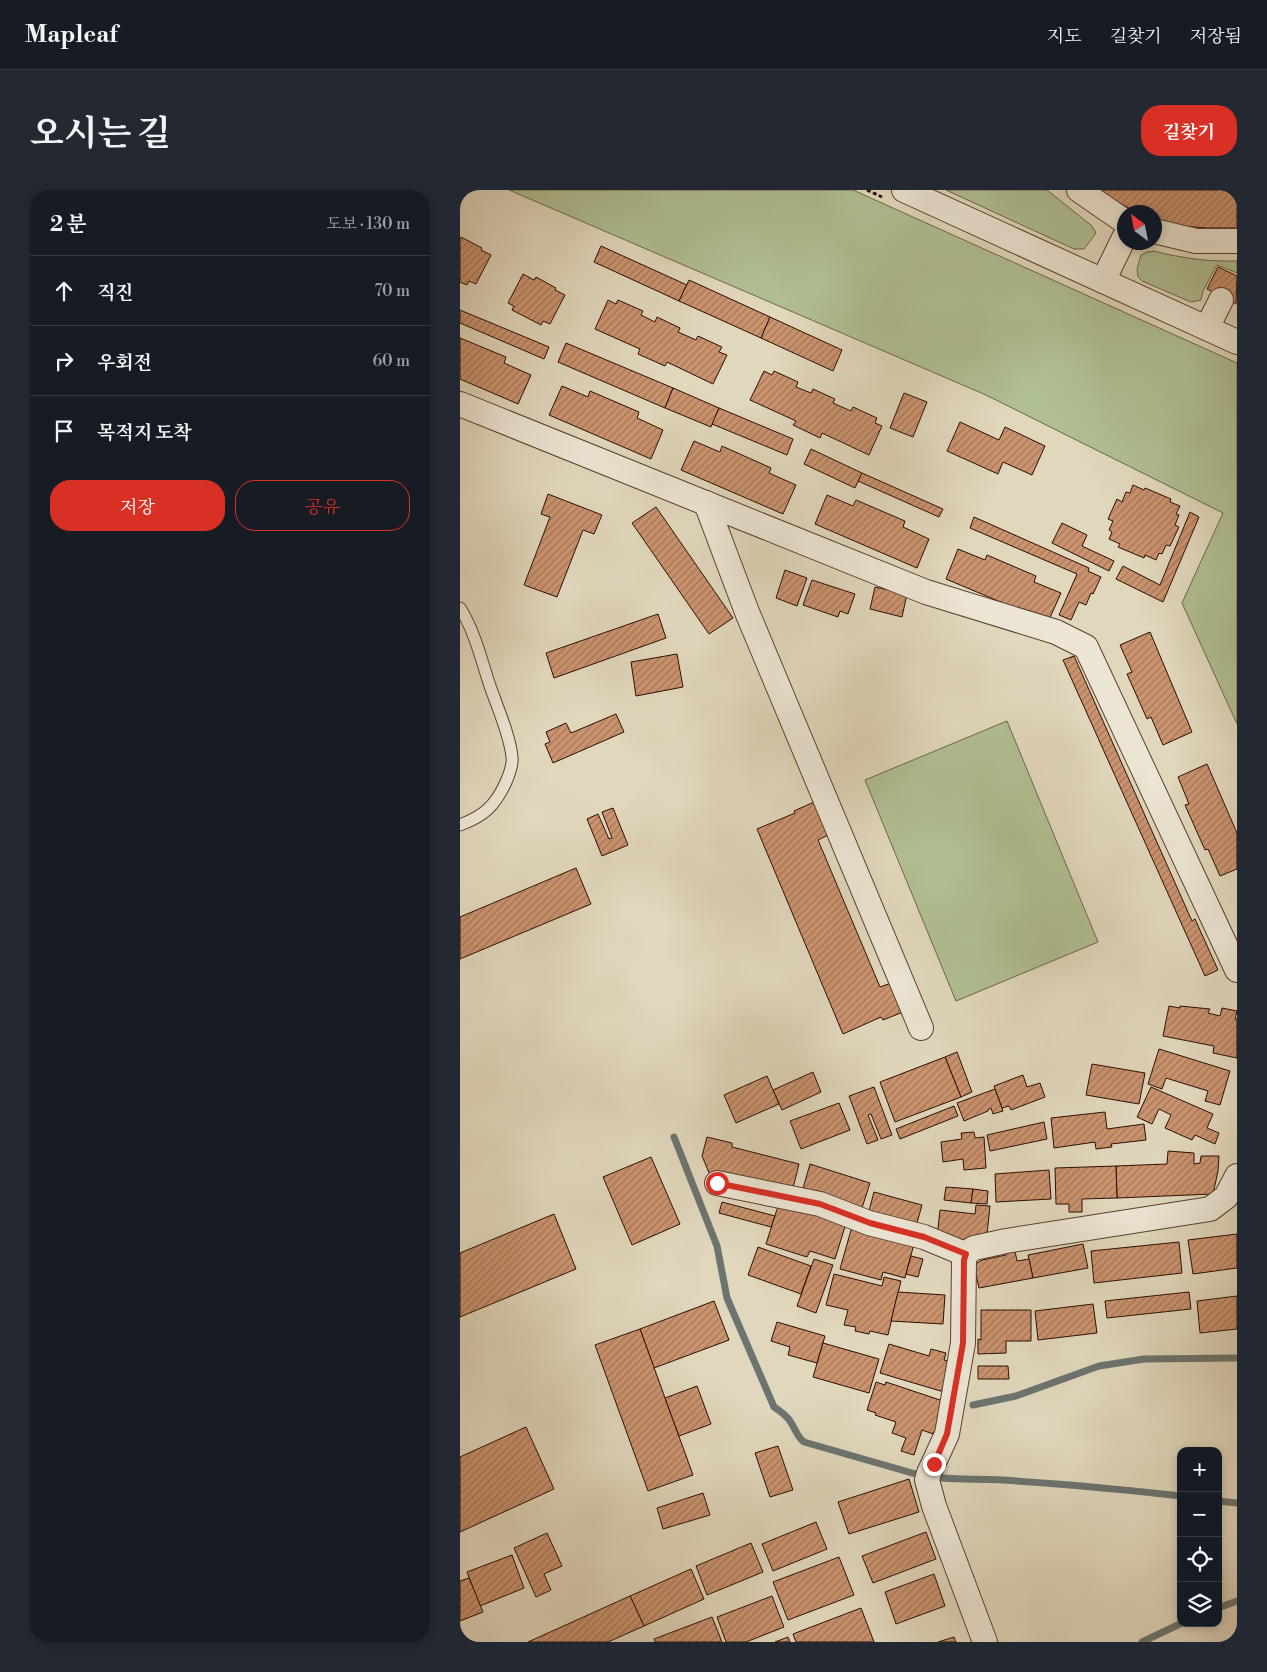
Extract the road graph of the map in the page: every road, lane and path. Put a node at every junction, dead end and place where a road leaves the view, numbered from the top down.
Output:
1 (904, 190) edge
2 (1079, 190) edge
3 (1117, 216) edge
4 (1162, 233) edge
5 (1237, 241) edge
6 (1118, 250) edge
7 (1103, 281) junction
8 (1221, 300) dead end
9 (1207, 328) junction
10 (1237, 342) edge
11 (460, 404) edge
12 (706, 504) junction
13 (460, 608) edge
14 (460, 825) edge
15 (1237, 970) edge
16 (921, 1028) dead end
17 (1237, 1176) edge
18 (717, 1183) dead end
19 (966, 1254) junction
20 (986, 1642) edge

1 - 7 street
2 - 3 street
4 - 5 street
6 - 7 street
7 - 9 street
8 - 9 street
9 - 10 street
11 - 12 street
12 - 15 street
12 - 16 street
13 - 14 lane
17 - 19 street
18 - 19 street
19 - 20 street

